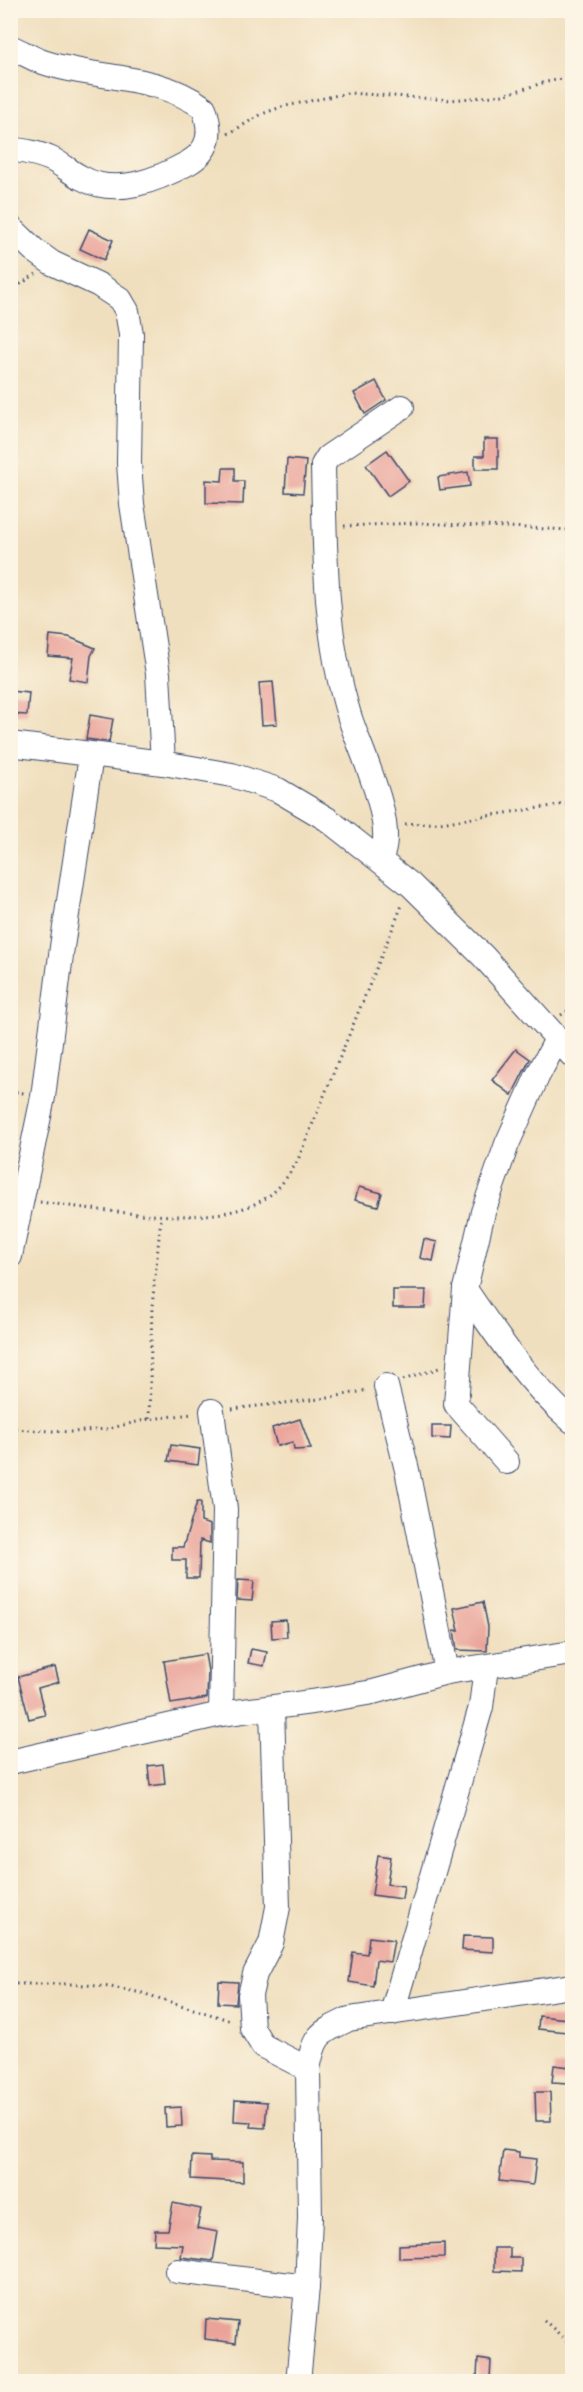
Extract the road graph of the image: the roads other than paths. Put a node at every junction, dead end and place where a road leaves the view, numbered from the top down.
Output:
1 (10, 47) edge
2 (10, 149) edge
3 (10, 227) edge
4 (402, 407) dead end
5 (10, 744) edge
6 (91, 756) junction
7 (163, 763) junction
8 (380, 859) junction
9 (565, 1047) edge
10 (10, 1256) edge
11 (465, 1288) junction
12 (386, 1386) road end
13 (212, 1411) road end
14 (573, 1421) edge
15 (507, 1462) dead end
16 (573, 1653) edge
17 (486, 1667) junction
18 (447, 1672) junction
19 (272, 1708) junction
20 (221, 1714) junction
21 (10, 1762) edge
22 (573, 1986) edge
23 (393, 2013) junction
24 (308, 2068) junction
25 (177, 2271) dead end
26 (307, 2287) junction
27 (298, 2382) edge

1 - 2 street
3 - 7 street
4 - 8 street
5 - 6 street
6 - 7 street
6 - 10 street
7 - 8 street
8 - 9 street
9 - 11 street
11 - 14 street
11 - 15 street
12 - 18 street
13 - 20 street
16 - 17 street
17 - 18 street
17 - 23 street
18 - 19 street
19 - 20 street
19 - 24 street
20 - 21 street
22 - 23 street
23 - 24 street
24 - 26 street
25 - 26 street
26 - 27 street

